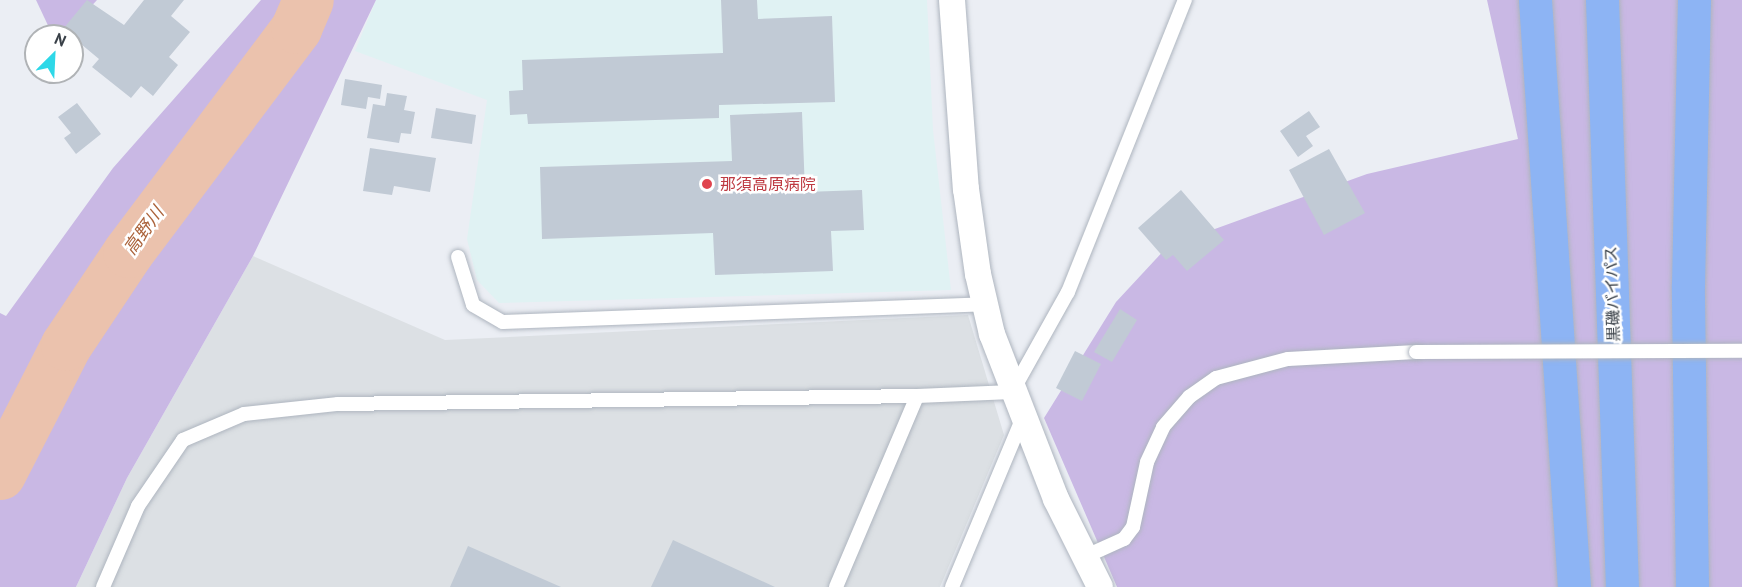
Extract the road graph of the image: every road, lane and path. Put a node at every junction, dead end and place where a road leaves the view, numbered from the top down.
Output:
1 (952, 0) edge
2 (1185, 0) edge
3 (1535, 0) edge
4 (1602, 0) edge
5 (1694, 0) edge
6 (458, 257) dead end
7 (985, 304) junction
8 (1742, 351) edge
9 (1012, 392) junction
10 (917, 396) junction
11 (1023, 417) junction
12 (1084, 557) junction
13 (103, 587) edge
14 (836, 587) edge
15 (952, 587) edge
16 (1100, 587) edge
17 (1574, 587) edge
18 (1622, 587) edge
19 (1692, 587) edge

1 - 7 street
2 - 9 lane
3 - 17 highway
4 - 18 highway, 黒磯バイパス
5 - 19 highway
6 - 7 lane
7 - 9 street
8 - 12 lane, bridge
9 - 10 lane
9 - 11 street
10 - 13 lane
10 - 14 lane
11 - 12 street
11 - 15 lane
12 - 16 street

